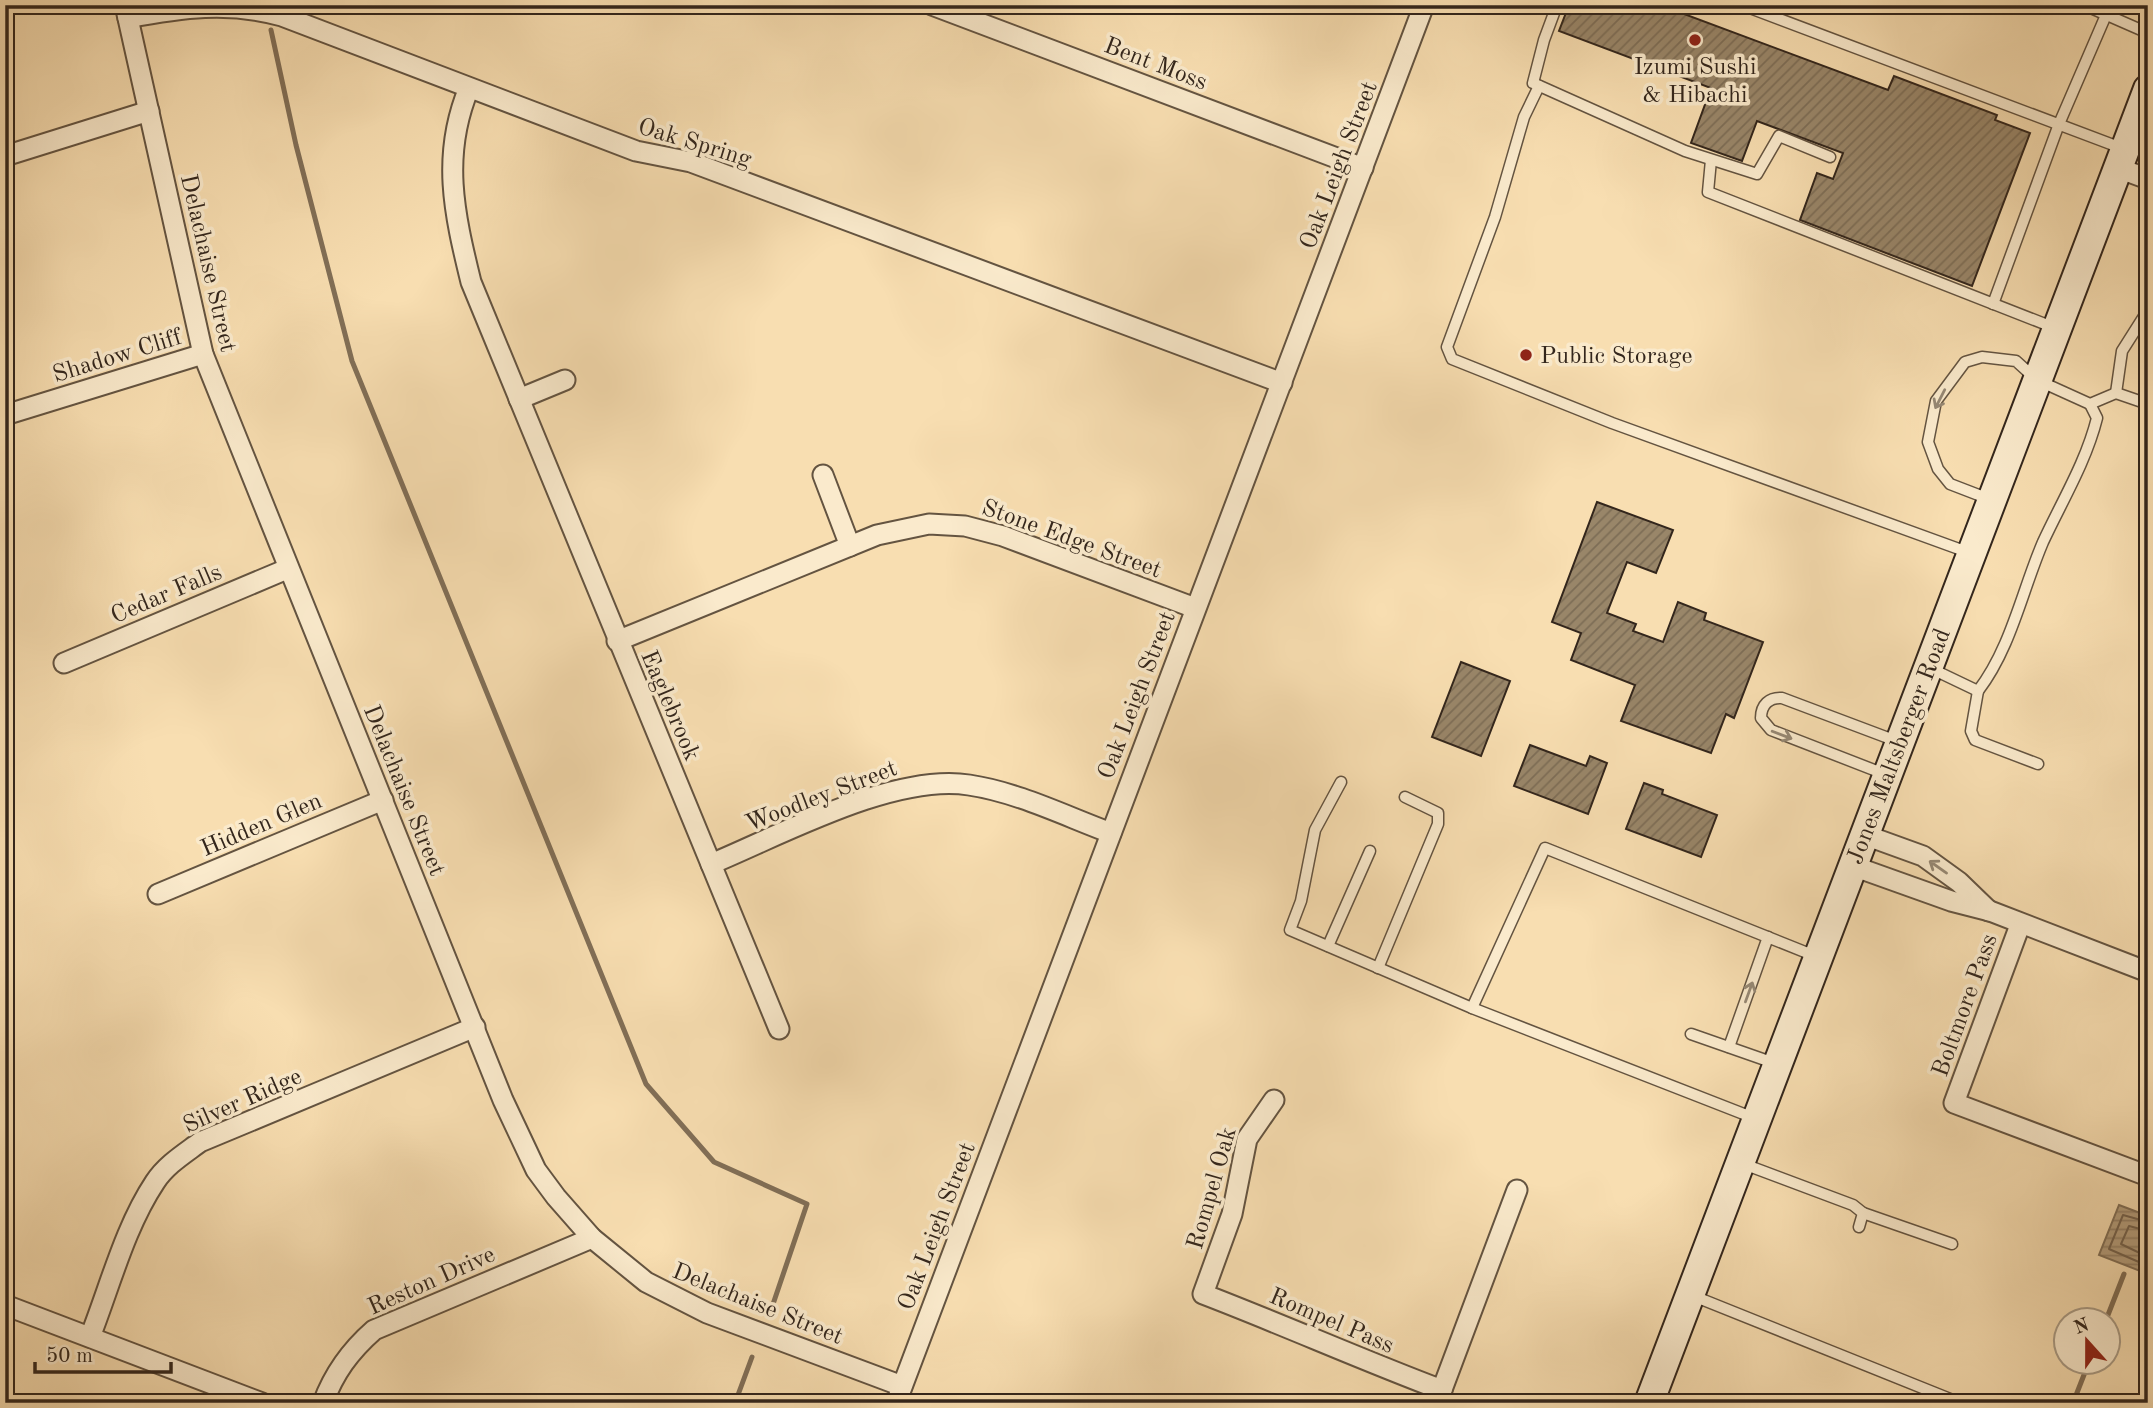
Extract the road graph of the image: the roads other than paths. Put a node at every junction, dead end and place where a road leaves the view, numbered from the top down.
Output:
1 (932, 5) edge
2 (1424, 5) edge
3 (1557, 5) edge
4 (1742, 5) edge
5 (1775, 5) edge
6 (2084, 5) edge
7 (126, 12) edge
8 (2106, 15) junction
9 (1771, 16) junction
10 (2148, 33) edge
11 (1539, 86) junction
12 (469, 88) junction
13 (2146, 99) edge
14 (149, 111) junction
15 (2059, 124) junction
16 (5, 156) edge
17 (1830, 157) dead end
18 (2121, 159) junction
19 (1711, 160) junction
20 (1363, 167) junction
21 (2148, 179) edge
22 (1993, 304) junction
23 (2148, 310) edge
24 (2057, 329) junction
25 (203, 354) junction
26 (565, 380) dead end
27 (2037, 380) junction
28 (1282, 383) junction
29 (2116, 393) junction
30 (519, 399) junction
31 (2090, 404) junction
32 (2148, 404) edge
33 (5, 415) edge
34 (823, 475) dead end
35 (1992, 500) junction
36 (850, 546) junction
37 (1971, 553) junction
38 (287, 569) junction
39 (1195, 608) junction
40 (617, 641) junction
41 (64, 663) dead end
42 (1928, 667) junction
43 (1978, 691) junction
44 (1899, 743) junction
45 (2038, 764) dead end
46 (1887, 775) junction
47 (1341, 782) dead end
48 (1405, 797) dead end
49 (383, 800) junction
50 (1111, 833) junction
51 (1865, 835) junction
52 (1370, 851) dead end
53 (711, 864) junction
54 (1853, 866) junction
55 (158, 894) dead end
56 (1990, 911) junction
57 (2020, 925) junction
58 (1768, 937) junction
59 (1328, 947) junction
60 (1818, 957) junction
61 (1378, 968) junction
62 (2148, 972) edge
63 (1472, 1009) junction
64 (475, 1027) junction
65 (779, 1029) dead end
66 (1691, 1034) dead end
67 (1729, 1047) junction
68 (1778, 1064) junction
69 (1274, 1100) dead end
70 (1757, 1119) junction
71 (1740, 1163) junction
72 (2148, 1176) edge
73 (1517, 1190) dead end
74 (1863, 1213) junction
75 (1859, 1227) dead end
76 (592, 1238) junction
77 (1952, 1244) dead end
78 (1203, 1294) joint
79 (1690, 1295) junction
80 (5, 1305) edge
81 (90, 1337) junction
82 (899, 1394) edge
83 (1440, 1396) edge
84 (262, 1403) edge
85 (323, 1403) edge
86 (1649, 1403) edge
87 (1960, 1403) edge

1 - 20 street, Bent Moss
2 - 20 street, Oak Leigh Street
3 - 11 lane
4 - 9 lane
5 - 9 lane
6 - 8 lane
7 - 12 street, Oak Spring
7 - 14 street, Delachaise Street
8 - 10 lane
8 - 15 lane
9 - 15 lane
11 - 19 lane
11 - 37 lane
12 - 28 street, Oak Spring
12 - 30 street, Eaglebrook
13 - 18 main road, Jones Maltsberger Road
14 - 16 street
14 - 25 street, Delachaise Street
15 - 18 lane
15 - 22 lane
17 - 19 lane
18 - 21 street
18 - 24 main road, Jones Maltsberger Road
19 - 22 lane
20 - 28 street, Oak Leigh Street
22 - 24 lane
23 - 29 lane
24 - 27 main road, Jones Maltsberger Road
25 - 33 street, Shadow Cliff
25 - 38 street, Delachaise Street
26 - 30 street
27 - 31 lane
27 - 35 main road, Jones Maltsberger Road
27 -> 35 lane
28 - 39 street, Oak Leigh Street
29 - 31 lane
29 - 32 lane
30 - 40 street, Eaglebrook
31 - 43 lane
34 - 36 street
35 - 37 main road, Jones Maltsberger Road
36 - 39 street, Stone Edge Street
36 - 40 street, Stone Edge Street
37 - 42 main road, Jones Maltsberger Road
38 - 41 street, Cedar Falls
38 - 49 street, Delachaise Street
39 - 50 street, Oak Leigh Street
40 - 53 street, Eaglebrook
42 - 43 lane
42 - 44 main road, Jones Maltsberger Road
43 - 45 lane
44 - 46 main road, Jones Maltsberger Road
44 -> 46 lane
46 - 51 main road, Jones Maltsberger Road
47 - 59 lane
48 - 61 lane
49 - 55 street, Hidden Glen
49 - 64 street, Delachaise Street
50 - 53 street, Woodley Street
50 - 82 street, Oak Leigh Street
51 - 54 main road, Jones Maltsberger Road
56 -> 51 street
52 - 59 lane
53 - 65 street, Eaglebrook
54 - 56 street
54 - 60 main road, Jones Maltsberger Road
56 - 57 street
57 - 62 street
57 - 72 street, Boltmore Pass
58 - 60 lane
58 - 63 lane
67 -> 58 lane
59 - 61 lane
60 - 68 main road, Jones Maltsberger Road
61 - 63 lane
63 - 70 lane
64 - 76 street, Delachaise Street
64 - 81 street, Silver Ridge
66 - 67 lane
67 - 68 lane
68 - 70 main road, Jones Maltsberger Road
69 - 78 street, Rompel Oak
70 - 71 main road, Jones Maltsberger Road
71 - 74 lane
71 - 79 main road, Jones Maltsberger Road
73 - 83 street
74 - 75 lane
74 - 77 lane
76 - 82 street, Delachaise Street
76 - 85 street, Reston Drive
78 - 83 street, Rompel Pass
79 - 86 main road, Jones Maltsberger Road
79 - 87 lane
80 - 81 street
81 - 84 street

